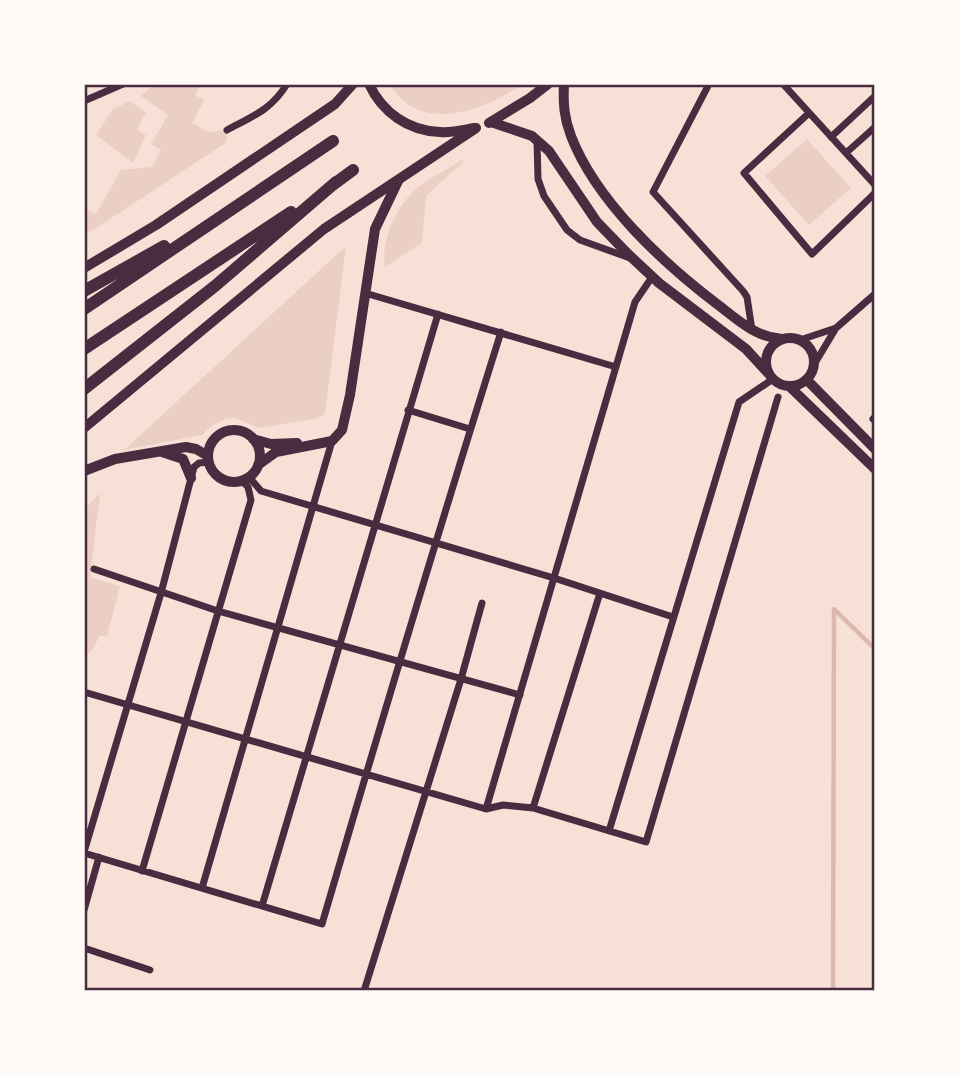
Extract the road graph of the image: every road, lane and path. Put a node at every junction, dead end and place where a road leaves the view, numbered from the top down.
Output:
1 (122, 84) edge
2 (287, 84) edge
3 (353, 84) edge
4 (369, 84) edge
5 (548, 84) edge
6 (564, 84) edge
7 (709, 84) edge
8 (788, 86) edge
9 (875, 96) edge
10 (84, 101) edge
11 (809, 113) junction
12 (491, 122) junction
13 (875, 127) edge
14 (476, 128) junction
15 (228, 130) dead end
16 (831, 137) junction
17 (537, 140) junction
18 (333, 142) dead end
19 (846, 153) junction
20 (353, 170) dead end
21 (398, 181) junction
22 (336, 183) junction
23 (875, 185) edge
24 (875, 193) edge
25 (235, 207) junction
26 (634, 260) junction
27 (84, 268) edge
28 (652, 277) junction
29 (84, 291) edge
30 (365, 293) junction
31 (875, 294) edge
32 (84, 309) edge
33 (438, 314) junction
34 (836, 328) junction
35 (752, 331) junction
36 (500, 332) junction
37 (782, 339) junction
38 (800, 340) junction
39 (84, 349) edge
40 (815, 363) junction
41 (616, 367) junction
42 (771, 377) junction
43 (807, 380) junction
44 (790, 387) junction
45 (84, 389) edge
46 (778, 397) dead end
47 (408, 410) junction
48 (84, 428) edge
49 (470, 429) junction
50 (253, 439) junction
51 (332, 441) junction
52 (875, 449) edge
53 (162, 452) junction
54 (208, 459) junction
55 (258, 465) junction
56 (875, 469) edge
57 (84, 471) edge
58 (191, 478) junction
59 (245, 479) junction
60 (314, 507) junction
61 (375, 524) junction
62 (434, 542) junction
63 (94, 569) dead end
64 (554, 578) junction
65 (161, 593) junction
66 (600, 593) junction
67 (482, 603) dead end
68 (218, 611) junction
69 (673, 617) junction
70 (279, 629) junction
71 (339, 645) junction
72 (401, 662) junction
73 (461, 679) junction
74 (84, 692) edge
75 (520, 695) junction
76 (127, 706) junction
77 (186, 722) junction
78 (246, 740) junction
79 (307, 756) junction
80 (366, 774) junction
81 (426, 791) junction
82 (533, 808) junction
83 (486, 809) junction
84 (84, 819) edge
85 (93, 822) junction
86 (609, 831) junction
87 (84, 853) edge
88 (99, 857) junction
89 (142, 871) junction
90 (202, 888) junction
91 (262, 906) junction
92 (84, 910) edge
93 (84, 948) edge
94 (150, 970) dead end
95 (364, 991) edge

1 - 10 street
2 - 15 street
3 - 27 main road
4 - 14 main road
5 - 12 main road
6 - 35 main road
7 - 35 street
8 - 11 street
9 - 16 street
11 - 16 street
11 - 24 street
12 - 14 main road
12 - 17 main road
13 - 19 street
14 - 21 main road
16 - 19 street
17 - 26 main road
17 - 26 street
18 - 25 highway
19 - 23 street
20 - 22 highway
21 - 30 street
21 - 48 main road
22 - 39 highway
22 - 45 highway
25 - 29 highway
25 - 32 highway
26 - 28 main road
28 - 41 street
28 - 42 main road
30 - 33 street
30 - 51 street
31 - 34 street
33 - 36 street
33 - 47 street
34 - 38 street
34 - 40 street
35 - 37 main road
36 - 41 street
36 - 49 street
37 - 38 main road
37 - 42 main road
38 - 40 main road
40 - 43 main road
41 - 64 street
42 - 44 main road
42 - 69 street
43 - 44 main road
43 - 52 main road
44 - 56 main road
46 - 86 street
47 - 49 street
47 - 61 street
49 - 62 street
50 - 51 street
50 - 54 street
50 - 55 street
51 - 55 street
51 - 60 street
53 - 54 street
53 - 57 street
53 - 58 street
54 - 58 street
54 - 59 street
55 - 59 street
58 - 65 street
59 - 60 street
59 - 68 street
60 - 61 street
60 - 70 street
61 - 62 street
61 - 71 street
62 - 64 street
62 - 72 street
63 - 65 street
64 - 66 street
64 - 75 street
65 - 68 street
65 - 76 street
66 - 69 street
66 - 82 street
67 - 73 street
68 - 70 street
68 - 77 street
69 - 86 street
70 - 71 street
70 - 78 street
71 - 72 street
71 - 79 street
72 - 73 street
72 - 80 street
73 - 75 street
73 - 81 street
74 - 76 street
75 - 83 street
76 - 77 street
76 - 85 street
77 - 78 street
77 - 89 street
78 - 79 street
78 - 90 street
79 - 80 street
79 - 91 street
80 - 81 street
80 - 91 street
81 - 83 street
81 - 95 street
82 - 83 street
82 - 86 street
84 - 85 street
85 - 87 street
87 - 88 street
88 - 89 street
88 - 92 street
89 - 90 street
90 - 91 street
93 - 94 street

